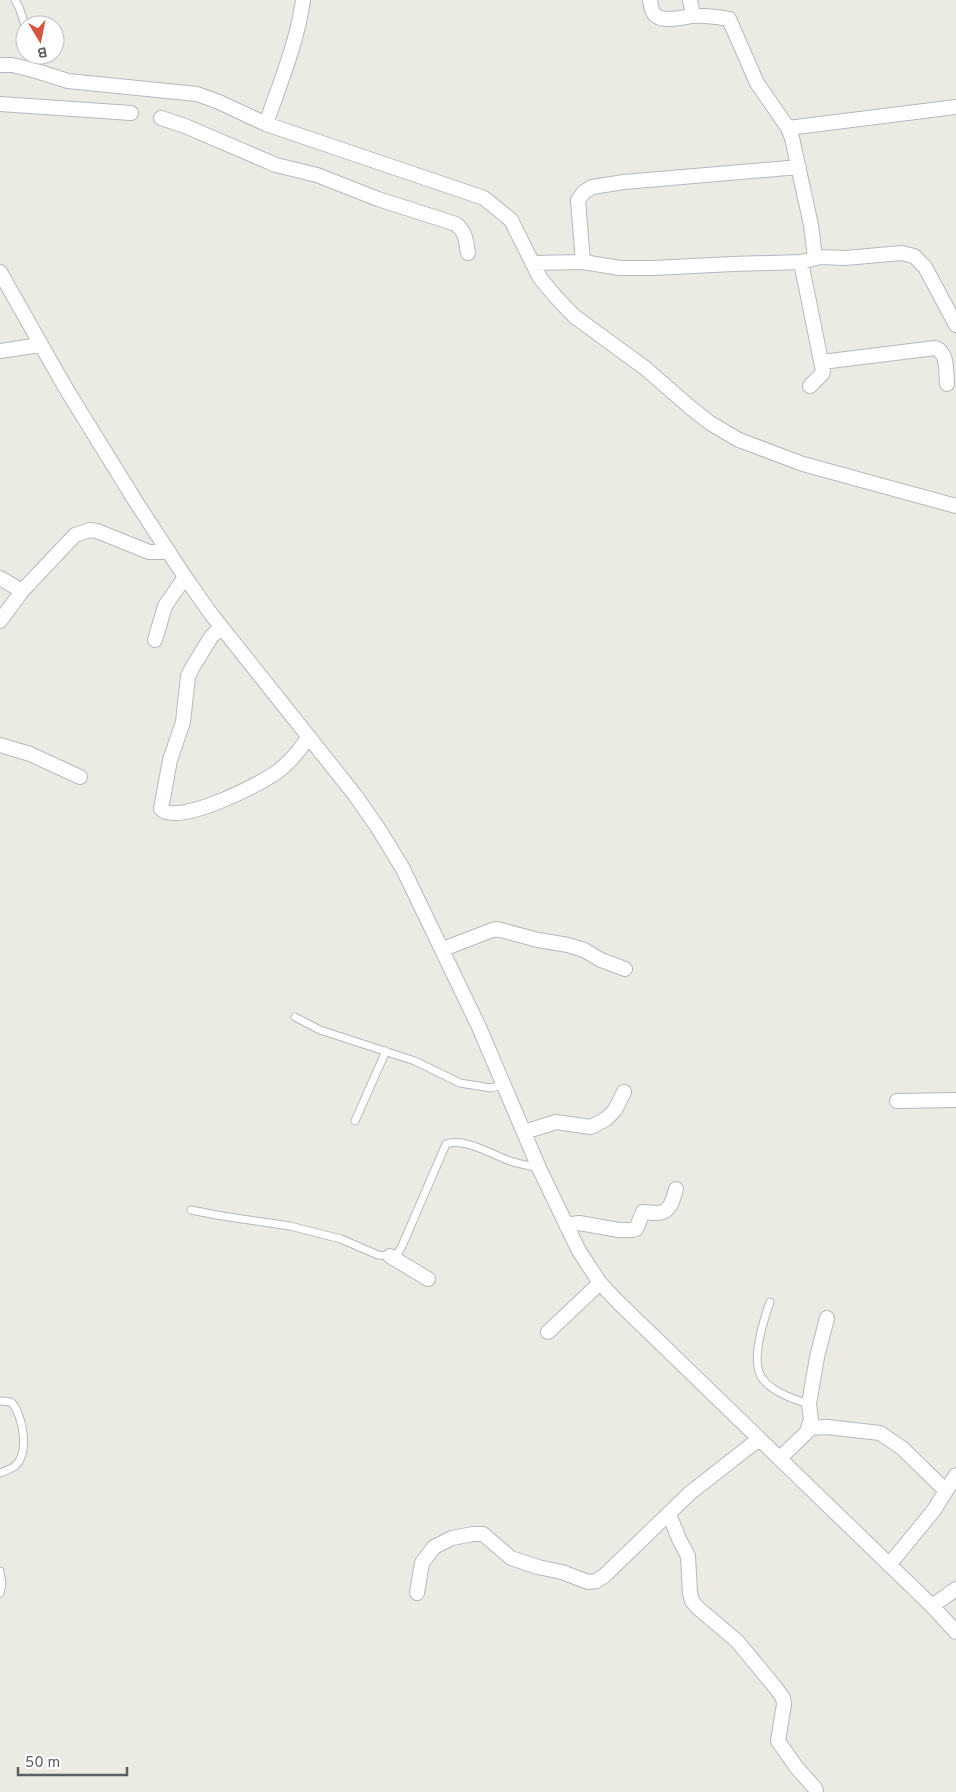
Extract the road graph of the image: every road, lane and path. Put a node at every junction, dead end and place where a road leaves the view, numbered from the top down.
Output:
1 (15, 0) edge
2 (304, 0) edge
3 (650, 0) edge
4 (690, 0) edge
5 (22, 15) edge
6 (693, 16) junction
7 (0, 64) edge
8 (32, 65) edge
9 (33, 70) junction
10 (0, 104) edge
11 (956, 107) edge
12 (131, 113) dead end
13 (161, 118) dead end
14 (266, 124) junction
15 (788, 128) junction
16 (799, 167) junction
17 (468, 253) dead end
18 (815, 258) junction
19 (583, 262) junction
20 (801, 262) junction
21 (532, 263) junction
22 (0, 272) edge
23 (956, 325) edge
24 (40, 345) junction
25 (0, 351) edge
26 (822, 362) junction
27 (947, 384) dead end
28 (810, 386) dead end
29 (956, 506) edge
30 (169, 552) junction
31 (185, 577) junction
32 (0, 578) edge
33 (22, 591) junction
34 (0, 621) edge
35 (221, 627) junction
36 (155, 640) dead end
37 (308, 738) junction
38 (0, 745) edge
39 (80, 777) dead end
40 (443, 949) junction
41 (625, 969) dead end
42 (295, 1017) dead end
43 (386, 1051) junction
44 (503, 1085) junction
45 (624, 1092) dead end
46 (956, 1100) edge
47 (897, 1101) dead end
48 (356, 1121) dead end
49 (524, 1132) junction
50 (539, 1168) junction
51 (676, 1189) dead end
52 (191, 1210) dead end
53 (566, 1225) junction
54 (390, 1256) junction
55 (428, 1278) dead end
56 (600, 1283) junction
57 (770, 1302) dead end
58 (828, 1318) dead end
59 (548, 1332) dead end
60 (0, 1401) edge
61 (809, 1404) junction
62 (808, 1428) junction
63 (759, 1439) junction
64 (780, 1458) junction
65 (0, 1473) edge
66 (956, 1475) edge
67 (946, 1491) junction
68 (669, 1514) junction
69 (889, 1565) junction
70 (0, 1571) edge
71 (956, 1589) edge
72 (0, 1593) edge
73 (417, 1593) dead end
74 (932, 1606) junction
75 (956, 1632) edge
76 (816, 1792) edge

1 - 5 lane
2 - 14 street
3 - 6 street
4 - 6 street
6 - 15 street
7 - 9 street
8 - 9 lane
9 - 14 street
10 - 12 street
11 - 15 street
13 - 17 street
14 - 21 street
15 - 16 street
16 - 18 street
16 - 19 street
18 - 20 street
18 - 23 street
19 - 20 street
19 - 21 street
20 - 26 street
21 - 29 street
22 - 24 street
24 - 25 street
24 - 30 street
26 - 27 street
26 - 28 street
30 - 31 street
30 - 33 street
31 - 35 street
31 - 36 street
32 - 33 street
33 - 34 street
35 - 37 street
35 - 37 street
37 - 40 street
38 - 39 street
40 - 41 street
40 - 44 street
42 - 43 lane
43 - 44 lane
43 - 48 lane
44 - 49 street
45 - 49 street
46 - 47 street
49 - 50 street
50 - 53 street
50 - 54 lane
51 - 53 street
52 - 54 lane
53 - 56 street
54 - 55 street
56 - 59 street
56 - 63 street
57 - 61 lane
58 - 61 street
60 - 65 lane
61 - 62 street
62 - 64 street
62 - 67 street
63 - 64 street
63 - 68 street
64 - 69 street
66 - 67 street
67 - 69 street
68 - 73 street
68 - 76 street
69 - 74 street
70 - 72 lane
71 - 74 street
74 - 75 street

